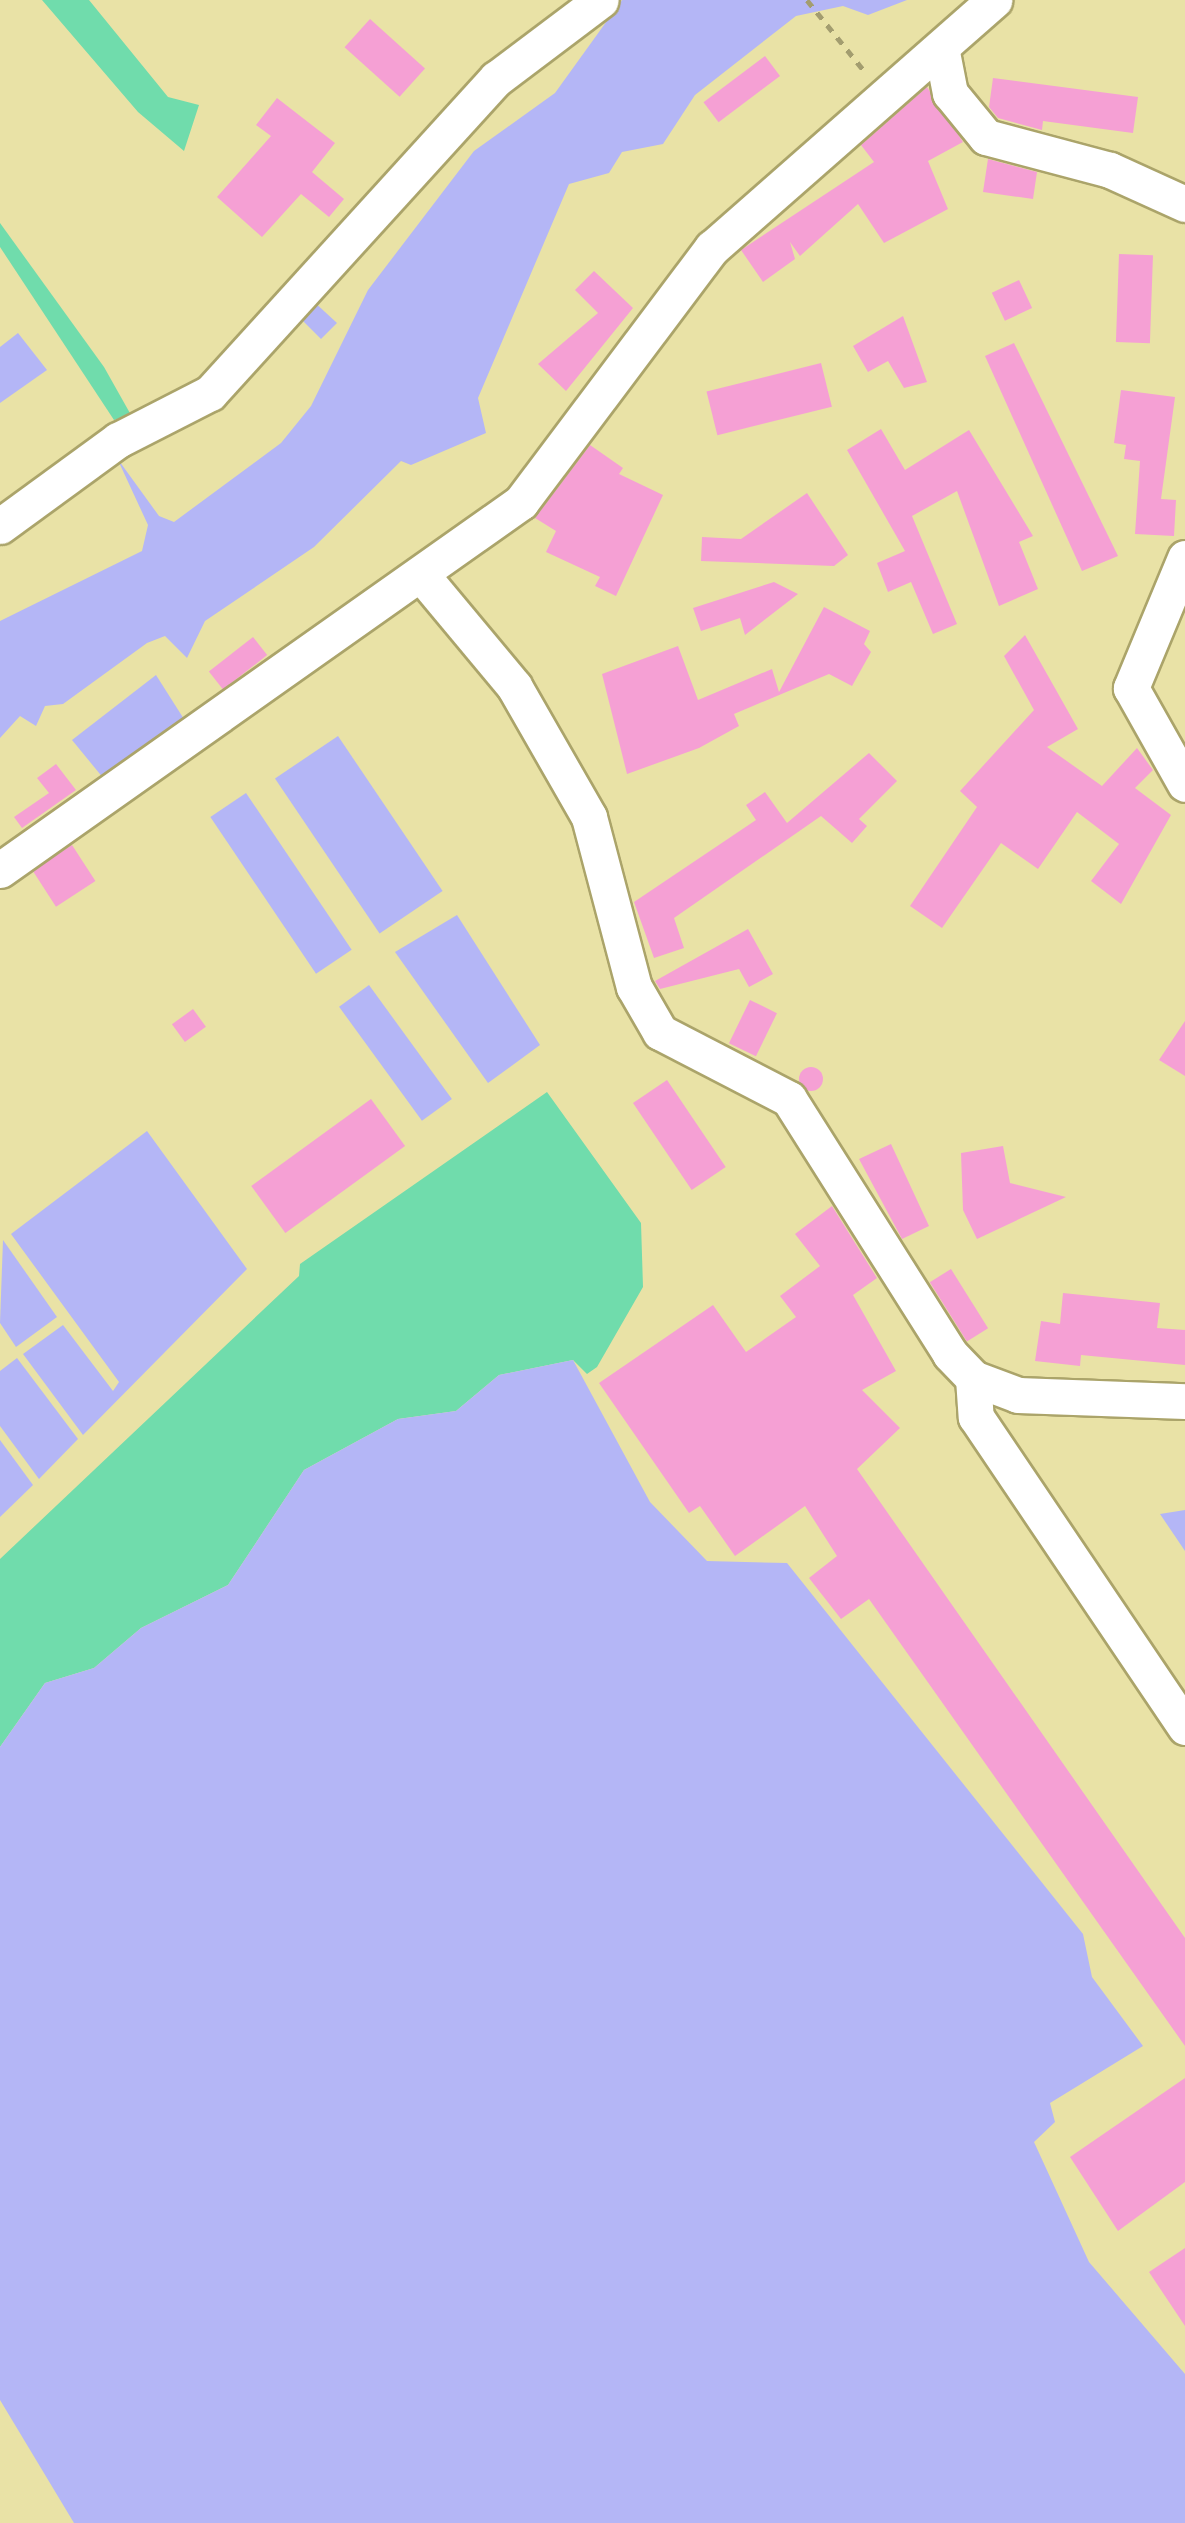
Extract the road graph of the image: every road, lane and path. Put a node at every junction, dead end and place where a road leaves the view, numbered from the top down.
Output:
1 (601, 0) edge
2 (808, 0) edge
3 (994, 0) edge
4 (942, 52) junction
5 (888, 100) junction
6 (1185, 204) edge
7 (0, 526) edge
8 (1185, 558) edge
9 (424, 578) junction
10 (1185, 784) edge
11 (0, 870) edge
12 (972, 1378) junction
13 (1185, 1401) edge
14 (1185, 1727) edge

1 - 7 street
2 - 5 path
3 - 4 street
4 - 5 street
4 - 6 street
5 - 9 street
8 - 10 street
9 - 11 street
9 - 12 street
12 - 13 street
12 - 14 street

